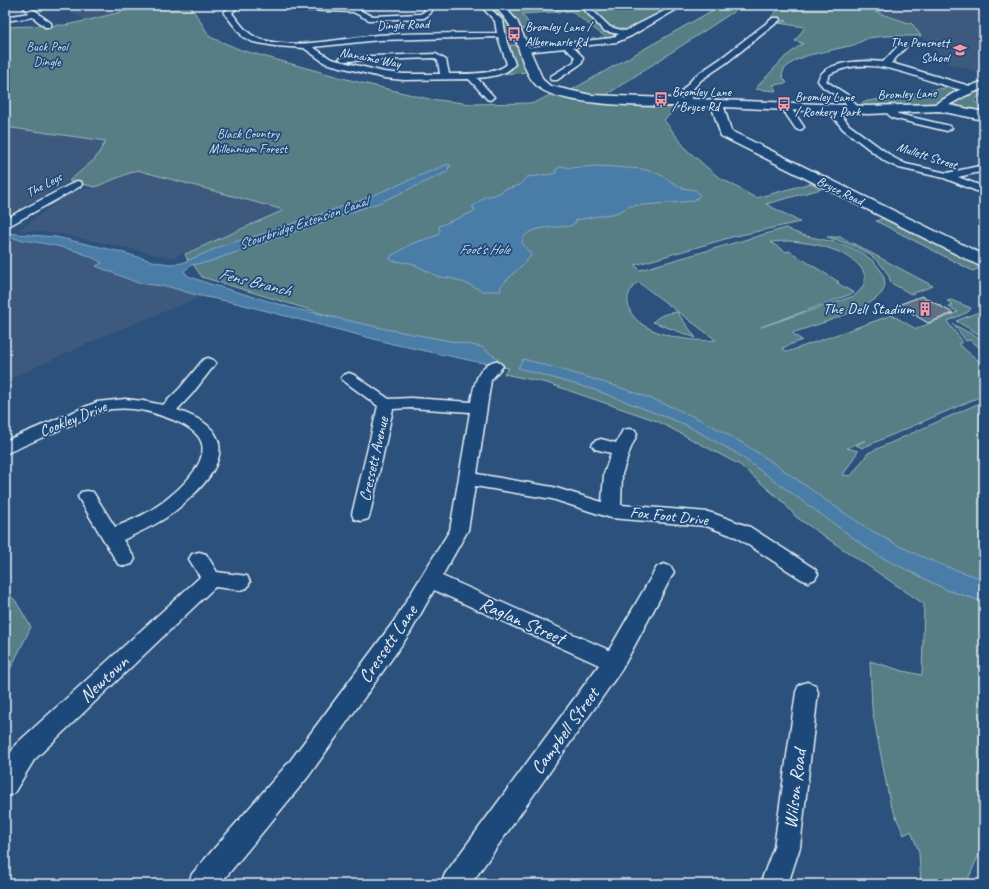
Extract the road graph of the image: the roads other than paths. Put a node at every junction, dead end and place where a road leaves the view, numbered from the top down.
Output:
1 (24, 5) edge
2 (236, 5) edge
3 (430, 5) edge
4 (483, 5) edge
5 (498, 5) edge
6 (582, 5) edge
7 (681, 5) edge
8 (303, 8) dead end
9 (37, 14) junction
10 (5, 19) edge
11 (776, 20) dead end
12 (48, 25) dead end
13 (628, 34) junction
14 (502, 39) junction
15 (306, 46) junction
16 (523, 46) junction
17 (568, 46) junction
18 (902, 47) dead end
19 (332, 62) junction
20 (885, 64) junction
21 (553, 75) dead end
22 (471, 76) junction
23 (445, 77) junction
24 (984, 84) edge
25 (970, 89) junction
26 (491, 94) dead end
27 (687, 102) junction
28 (717, 104) junction
29 (786, 107) junction
30 (939, 107) junction
31 (831, 108) junction
32 (854, 109) junction
33 (888, 109) junction
34 (984, 116) edge
35 (799, 127) dead end
36 (947, 128) dead end
37 (984, 168) edge
38 (947, 176) junction
39 (77, 184) dead end
40 (984, 191) edge
41 (5, 224) edge
42 (984, 261) edge
43 (208, 363) dead end
44 (495, 366) dead end
45 (349, 378) dead end
46 (386, 404) junction
47 (478, 407) junction
48 (166, 412) junction
49 (629, 434) dead end
50 (601, 446) dead end
51 (5, 448) edge
52 (621, 450) junction
53 (467, 479) junction
54 (87, 496) dead end
55 (610, 511) junction
56 (362, 514) dead end
57 (112, 537) junction
58 (125, 559) dead end
59 (199, 559) dead end
60 (664, 572) dead end
61 (808, 574) dead end
62 (211, 579) junction
63 (430, 579) junction
64 (240, 582) dead end
65 (614, 662) junction
66 (807, 692) dead end
67 (5, 785) edge
68 (202, 884) edge
69 (455, 884) edge
70 (774, 884) edge

1 - 9 street
2 - 15 street
3 - 8 street
4 - 14 street
5 - 16 street
6 - 13 street
7 - 13 street
9 - 10 street
9 - 12 street
11 - 27 street
13 - 17 street
14 - 15 street, Dingle Road
14 - 16 street
14 - 22 street, Nanaimo Way
15 - 19 street, Nanaimo Way
16 - 17 street
16 - 27 street, Bromley Lane
17 - 21 street
18 - 20 street
19 - 23 street, Nanaimo Way
19 - 23 street
20 - 25 street
20 - 32 street
22 - 23 street, Nanaimo Way
22 - 26 street
24 - 25 street
25 - 30 street
27 - 28 street, Bromley Lane
28 - 29 street, Bromley Lane
28 - 42 street, Bryce Road
29 - 31 street, Bromley Lane
29 - 35 street
30 - 33 street, Bromley Lane
30 - 34 street, Bromley Lane
31 - 32 street, Bromley Lane
31 - 38 street, Mullett Street
32 - 33 street, Bromley Lane
33 - 36 street
37 - 38 street
38 - 40 street, Mullett Street
39 - 41 street, The Leys
43 - 48 street
44 - 47 street, Cressett Lane
45 - 46 street, Cressett Avenue
46 - 47 street, Cressett Avenue
46 - 56 street, Cressett Avenue
47 - 53 street, Cressett Lane
48 - 51 street, Cookley Drive
48 - 57 street, Cookley Drive
49 - 52 street, Fox Foot Drive
50 - 52 street
52 - 55 street, Fox Foot Drive
53 - 55 street, Fox Foot Drive
53 - 63 street, Cressett Lane
54 - 57 street
55 - 61 street, Fox Foot Drive
57 - 58 street
59 - 62 street
60 - 65 street, Campbell Street
62 - 64 street
62 - 67 street, Newtown
63 - 65 street, Raglan Street
63 - 68 street, Cressett Lane
65 - 69 street, Campbell Street
66 - 70 street, Wilson Road

